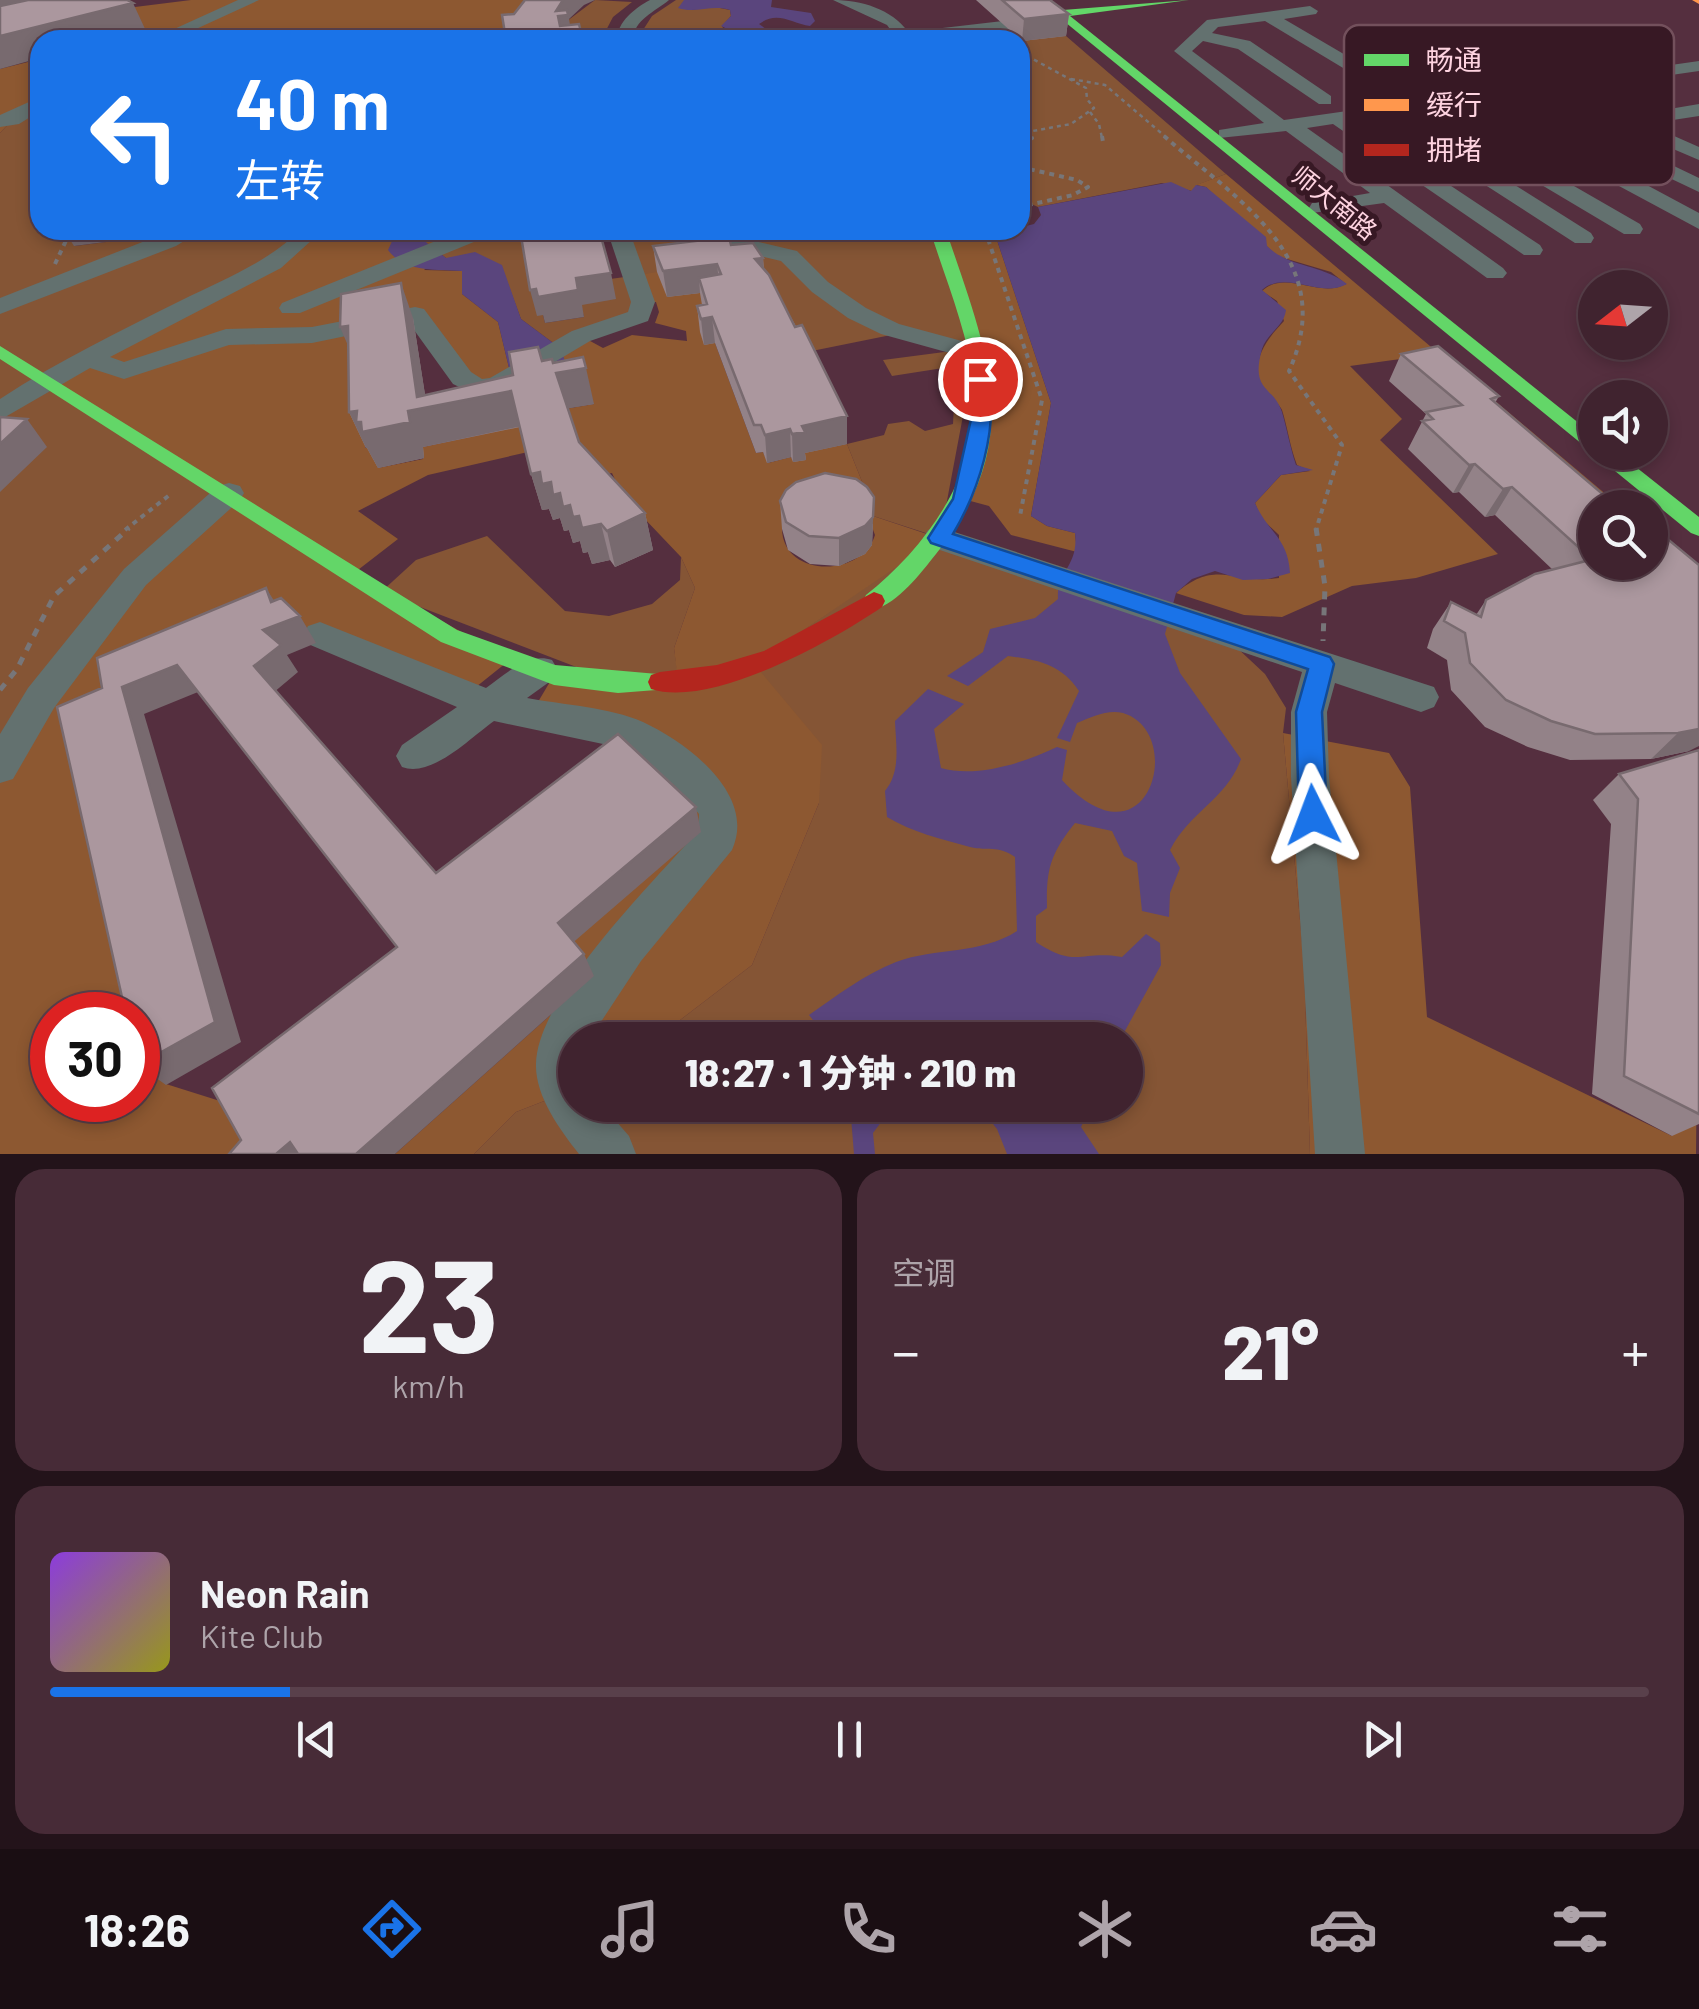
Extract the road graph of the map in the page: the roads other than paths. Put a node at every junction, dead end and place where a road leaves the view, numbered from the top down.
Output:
1 (251, 0) edge
2 (661, 0) edge
3 (841, 0) edge
4 (1184, 0) edge
5 (1062, 8) edge
6 (1310, 11) dead end
7 (1269, 16) junction
8 (893, 22) junction
9 (181, 30) edge
10 (626, 30) edge
11 (899, 30) edge
12 (951, 30) edge
13 (1200, 35) junction
14 (1312, 42) junction
15 (1252, 50) junction
16 (1342, 60) joint
17 (1699, 66) edge
18 (1280, 69) junction
19 (1674, 70) edge
20 (1674, 75) edge
21 (1699, 87) edge
22 (1344, 105) edge
23 (1331, 109) junction
24 (30, 110) edge
25 (1258, 110) junction
26 (1344, 110) edge
27 (1699, 110) edge
28 (1674, 115) edge
29 (1674, 116) edge
30 (1344, 119) edge
31 (4, 125) edge
32 (1285, 126) junction
33 (1699, 126) edge
34 (1226, 134) junction
35 (1674, 143) edge
36 (1699, 154) edge
37 (1344, 164) edge
38 (1699, 166) edge
39 (1674, 170) edge
40 (1674, 174) edge
41 (1373, 185) edge
42 (1436, 185) edge
43 (1499, 185) edge
44 (1561, 185) edge
45 (1629, 185) edge
46 (1699, 186) edge
47 (1569, 190) junction
48 (1388, 196) junction
49 (1520, 198) junction
50 (1320, 208) junction
51 (1474, 211) junction
52 (1422, 220) junction
53 (1699, 222) edge
54 (1632, 229) dead end
55 (1583, 238) dead end
56 (171, 240) edge
57 (302, 240) edge
58 (463, 240) edge
59 (621, 240) edge
60 (721, 240) edge
61 (941, 240) edge
62 (1532, 250) dead end
63 (388, 270) junction
64 (1496, 273) dead end
65 (0, 307) edge
66 (292, 308) dead end
67 (416, 314) junction
68 (0, 351) edge
69 (975, 352) junction
70 (87, 358) junction
71 (45, 380) junction
72 (1578, 409) edge
73 (0, 411) edge
74 (1578, 432) edge
75 (1626, 470) edge
76 (1658, 470) edge
77 (230, 492) junction
78 (1699, 502) edge
79 (1699, 528) edge
80 (939, 538) junction
81 (320, 635) dead end
82 (1322, 664) junction
83 (540, 670) junction
84 (1420, 698) dead end
85 (490, 704) junction
86 (415, 756) dead end
87 (0, 767) edge
88 (611, 1154) edge
89 (1340, 1154) edge

1 - 9 street
2 - 10 street
3 - 8 street
4 - 5 main road
5 - 8 street
5 - 12 street
5 - 34 main road, 师大南路
5 - 74 main road, 师大南路
6 - 7 street
7 - 13 street
7 - 14 street
8 - 11 street
13 - 15 street
13 - 25 street
14 - 15 street
14 - 16 street
15 - 18 street
16 - 18 street
17 - 19 street
18 - 23 street
20 - 21 street
22 - 23 street
23 - 25 street
23 - 26 street
23 - 30 street
23 - 32 street
24 - 31 street
25 - 32 street
27 - 28 street
29 - 33 street
32 - 34 street
32 - 37 street
34 - 50 main road, 师大南路
35 - 36 street
38 - 39 street
40 - 46 street
41 - 48 street
42 - 51 street
43 - 49 street
44 - 47 street
45 - 53 street
47 - 49 street
47 - 54 street
48 - 50 street
48 - 52 street
49 - 55 street
50 - 72 main road, 师大南路
51 - 52 street
51 - 62 street
52 - 64 street
56 - 65 street
57 - 70 street
58 - 63 street
59 - 67 street
60 - 69 street
61 - 69 main road
63 - 66 street
63 - 67 street
67 - 70 street
68 - 71 main road
69 - 80 main road
70 - 71 street
71 - 73 street
71 - 77 main road
75 - 79 main road
76 - 78 main road
77 - 83 main road
77 - 87 street
80 - 82 street
80 - 83 main road
81 - 85 street
82 - 84 street
82 - 89 street
83 - 85 street
85 - 86 street
85 - 88 street

